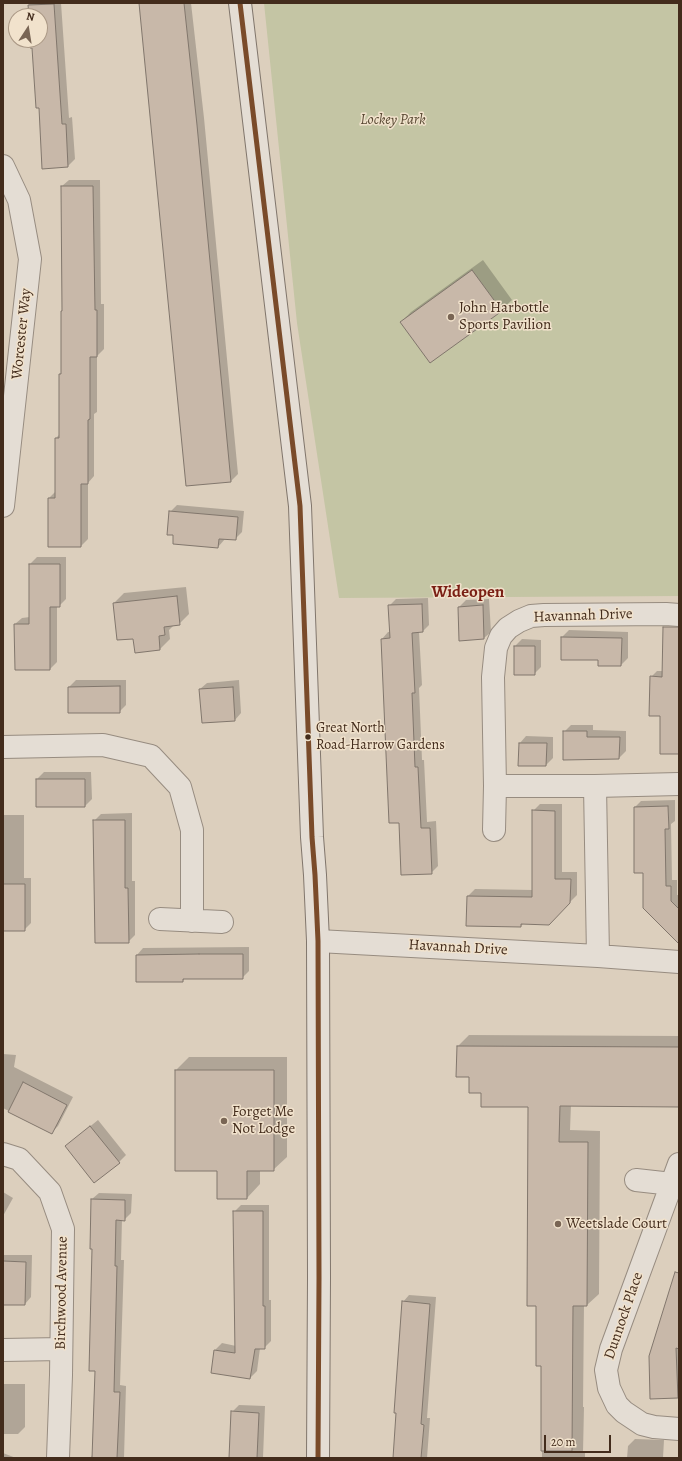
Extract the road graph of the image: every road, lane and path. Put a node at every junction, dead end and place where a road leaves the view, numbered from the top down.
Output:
1 (240, 3) edge
2 (3, 166) edge
3 (3, 506) edge
4 (679, 615) edge
5 (3, 747) edge
6 (679, 784) edge
7 (495, 786) junction
8 (595, 786) junction
9 (494, 830) dead end
10 (160, 919) dead end
11 (192, 921) junction
12 (222, 922) dead end
13 (318, 941) junction
14 (598, 956) junction
15 (679, 962) edge
16 (3, 1154) edge
17 (679, 1164) edge
18 (636, 1180) dead end
19 (676, 1186) edge
20 (61, 1349) junction
21 (3, 1350) edge
22 (679, 1429) edge
23 (58, 1458) edge
24 (318, 1458) edge

1 - 13 street
2 - 3 street, Worcester Way
4 - 7 street, Havannah Drive
5 - 11 street
6 - 8 street
7 - 8 street
7 - 9 street, Havannah Drive
8 - 14 street
10 - 11 street
11 - 12 street
13 - 14 street, Havannah Drive
13 - 24 street
14 - 15 street, Havannah Drive
16 - 20 street, Birchwood Avenue
17 - 19 street, Dunnock Place
18 - 19 street
19 - 22 street, Dunnock Place
20 - 21 street
20 - 23 street, Birchwood Avenue

